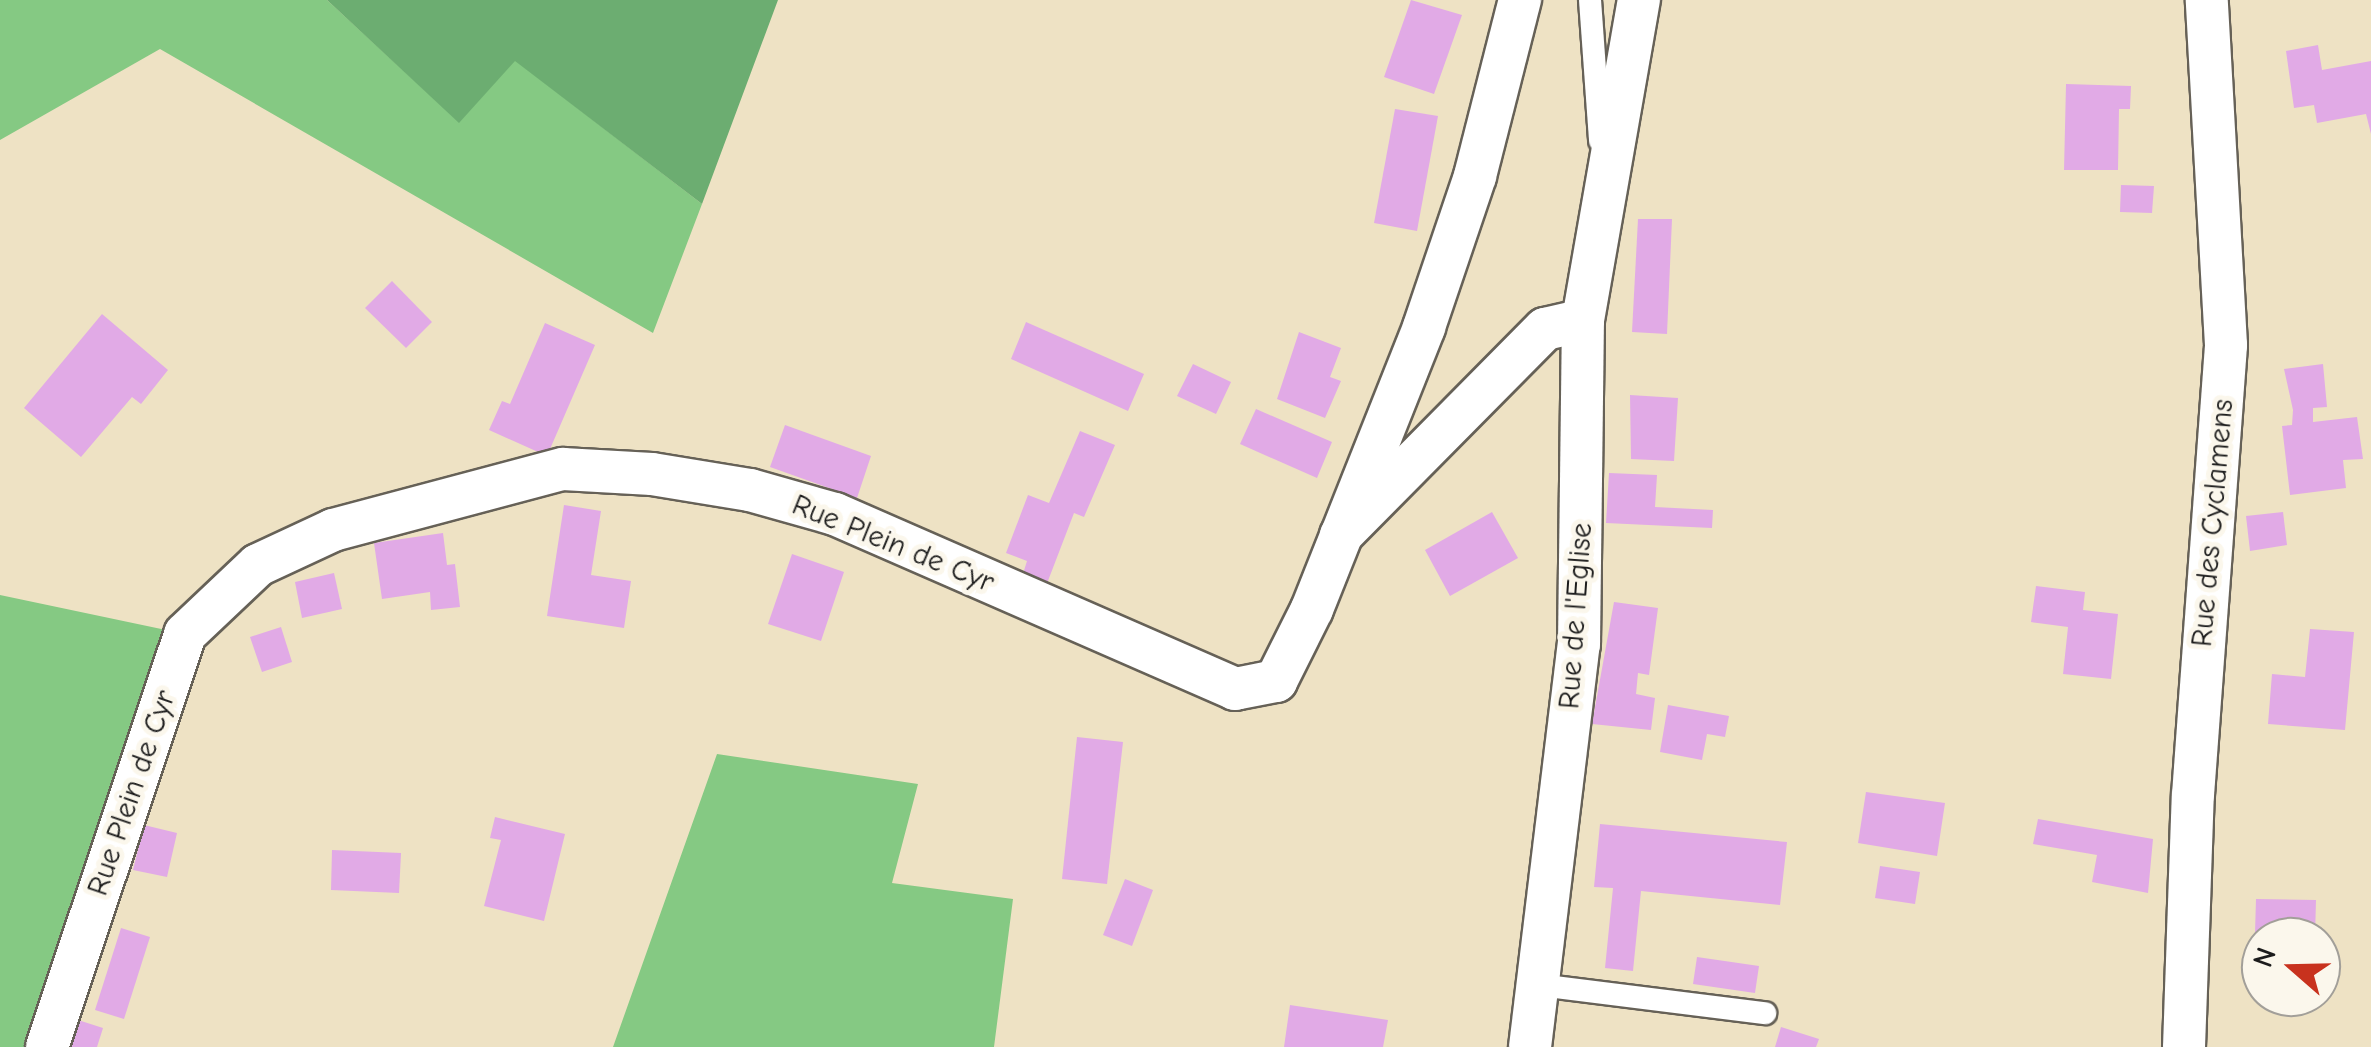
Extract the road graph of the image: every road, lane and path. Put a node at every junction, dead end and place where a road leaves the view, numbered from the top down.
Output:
1 (1520, 0) edge
2 (1590, 0) edge
3 (1639, 0) edge
4 (2207, 0) edge
5 (1603, 184) junction
6 (1583, 320) junction
7 (1339, 537) junction
8 (1539, 985) junction
9 (1764, 1013) dead end
10 (47, 1047) edge
11 (1530, 1047) edge
12 (2184, 1047) edge

1 - 7 street, Rue Plein de Cyr
2 - 5 lane, Rue de l'Eglise
3 - 5 street, Rue de l'Eglise
4 - 12 street, Rue des Cyclamens
5 - 6 street, Rue de l'Eglise
6 - 7 street
6 - 8 street, Rue de l'Eglise
7 - 10 street, Rue Plein de Cyr
8 - 9 lane
8 - 11 street, Rue de l'Eglise

